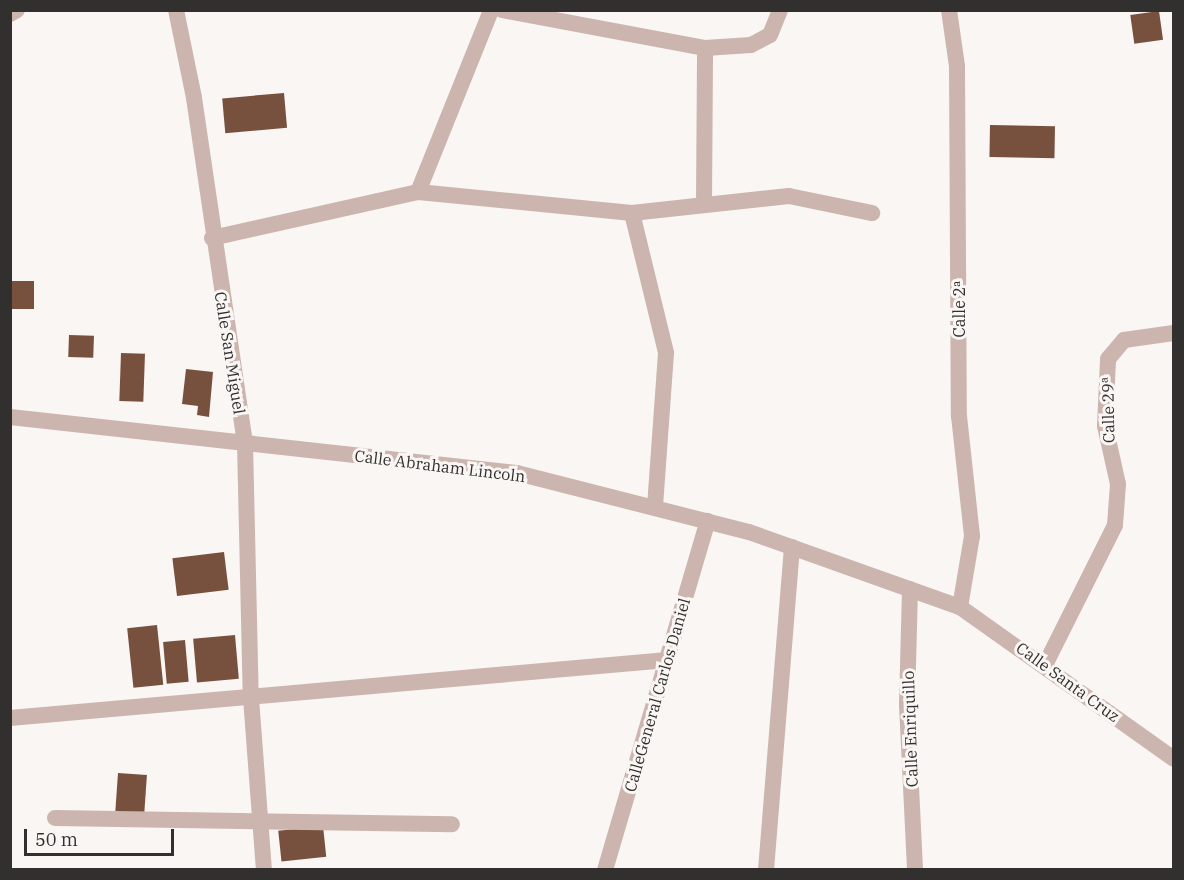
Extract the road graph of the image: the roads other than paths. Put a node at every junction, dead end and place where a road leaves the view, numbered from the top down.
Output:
1 (16, 10) edge
2 (176, 10) edge
3 (491, 10) edge
4 (502, 10) edge
5 (780, 10) edge
6 (949, 10) edge
7 (10, 14) edge
8 (705, 48) junction
9 (418, 192) junction
10 (704, 202) junction
11 (632, 213) junction
12 (872, 213) dead end
13 (212, 238) junction
14 (1173, 333) edge
15 (10, 417) edge
16 (245, 443) junction
17 (655, 507) junction
18 (708, 522) junction
19 (792, 547) junction
20 (910, 589) junction
21 (960, 607) junction
22 (667, 660) junction
23 (1046, 663) junction
24 (251, 698) junction
25 (10, 718) edge
26 (1173, 759) edge
27 (55, 818) dead end
28 (261, 822) junction
29 (452, 824) dead end
30 (264, 870) edge
31 (605, 870) edge
32 (766, 870) edge
33 (915, 870) edge

1 - 7 street
2 - 13 street, Calle San Miguel
3 - 9 street
4 - 8 street
5 - 8 street
6 - 21 street, Calle 2ª
8 - 10 street
9 - 11 street
9 - 13 street
10 - 11 street
10 - 12 street
11 - 17 street
13 - 16 street, Calle San Miguel
14 - 23 street, Calle 29ª
15 - 16 street, Calle Abraham Lincoln
16 - 17 street, Calle Abraham Lincoln
16 - 24 street, Calle San Miguel
17 - 18 street, Calle Abraham Lincoln
18 - 19 street, Calle Abraham Lincoln
18 - 22 street, CalleGeneral Carlos Daniel
19 - 20 street, Calle Abraham Lincoln
19 - 32 street
20 - 21 street, Calle Abraham Lincoln
20 - 33 street, Calle Enriquillo
21 - 23 street, Calle Santa Cruz
22 - 24 street
22 - 31 street, CalleGeneral Carlos Daniel
23 - 26 street, Calle Santa Cruz
24 - 25 street
24 - 28 street, Calle San Miguel
27 - 28 street
28 - 29 street
28 - 30 street, Calle San Miguel

